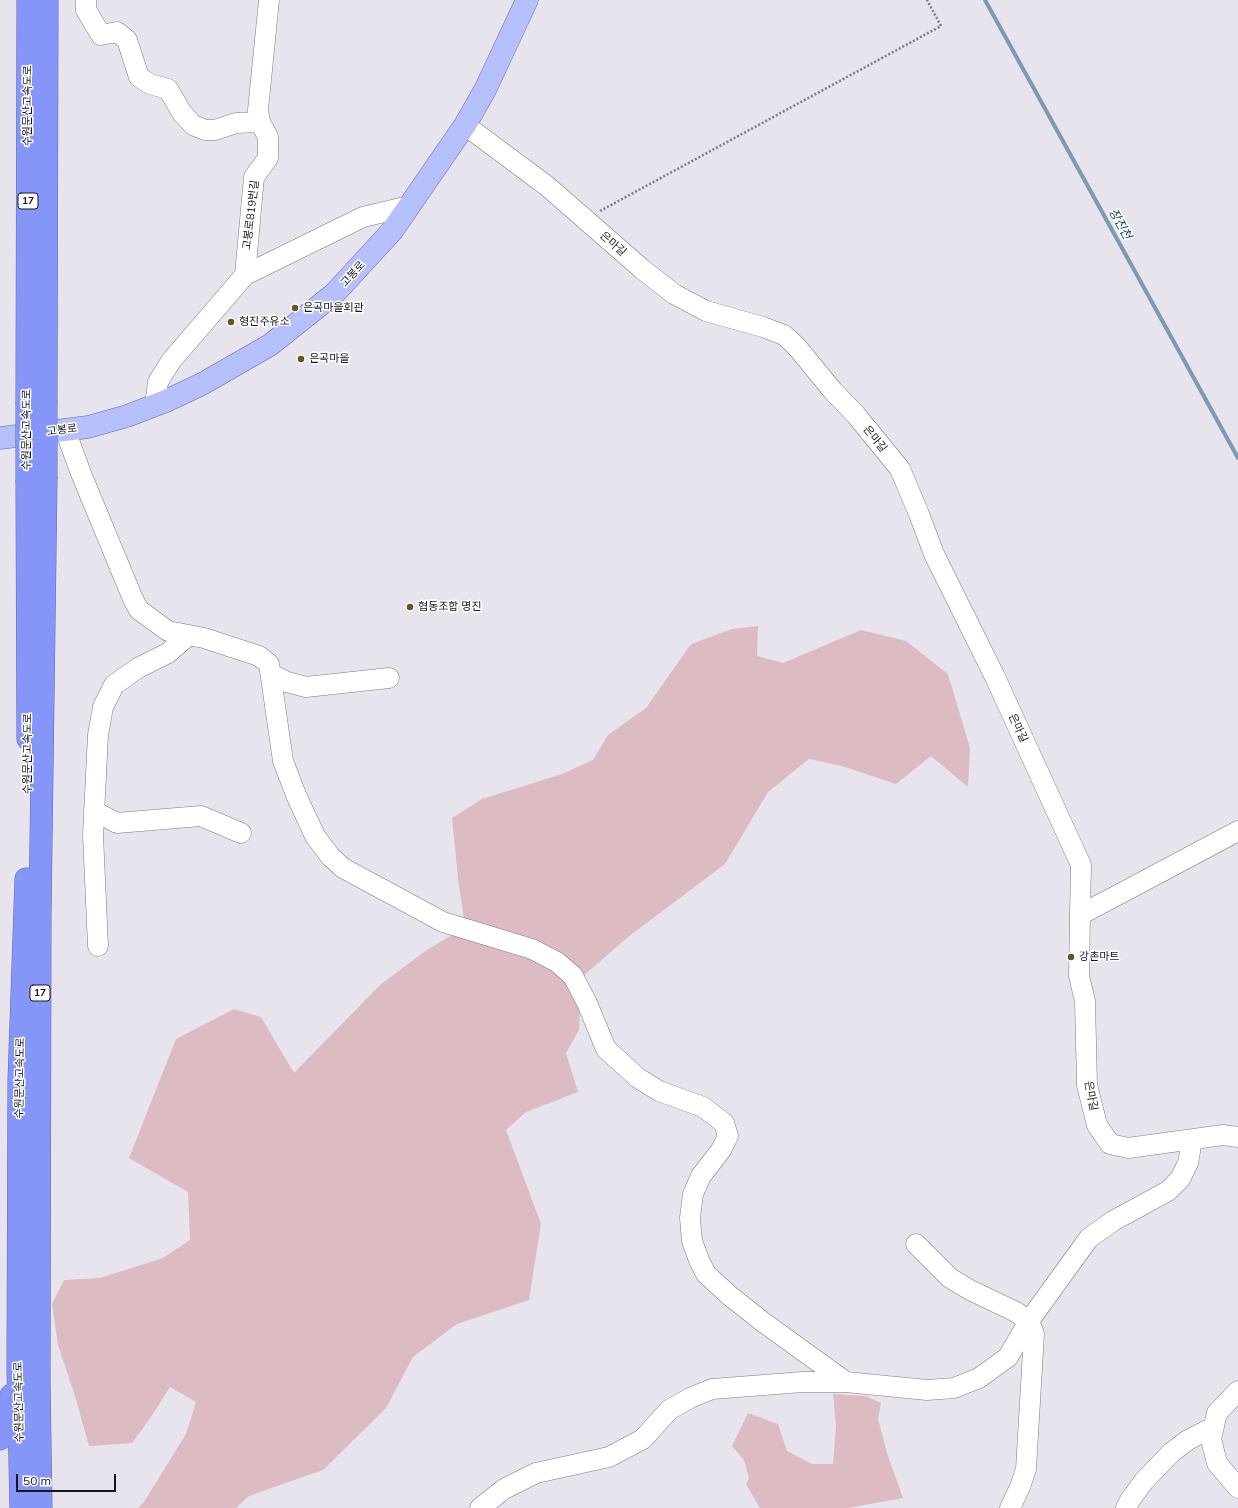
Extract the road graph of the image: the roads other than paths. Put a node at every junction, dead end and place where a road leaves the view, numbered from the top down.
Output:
1 (28, 0) edge
2 (48, 0) edge
3 (86, 0) edge
4 (269, 0) edge
5 (527, 0) edge
6 (260, 122) junction
7 (466, 125) junction
8 (409, 206) junction
9 (245, 275) junction
10 (37, 401) junction
11 (155, 405) junction
12 (65, 430) junction
13 (0, 438) edge
14 (37, 480) junction
15 (189, 635) junction
16 (270, 674) junction
17 (389, 678) dead end
18 (94, 811) junction
19 (1238, 831) edge
20 (240, 833) dead end
21 (1080, 915) junction
22 (98, 946) dead end
23 (1238, 1137) edge
24 (1192, 1140) junction
25 (916, 1244) dead end
26 (1029, 1321) junction
27 (18, 1367) junction
28 (846, 1382) junction
29 (1238, 1391) edge
30 (1213, 1427) junction
31 (0, 1439) edge
32 (1238, 1488) edge
33 (21, 1508) edge
34 (41, 1508) edge
35 (480, 1508) edge
36 (1010, 1508) edge
37 (1126, 1508) edge

1 - 10 highway, 수원문산고속도로 / 17
2 - 10 highway, 수원문산고속도로 / 17
3 - 6 street
4 - 6 street, 고봉로819번길
5 - 7 main road, 고봉로
6 - 9 street, 고봉로819번길
7 - 8 main road, 고봉로
7 - 21 street, 은마길
8 - 9 street
8 - 11 main road, 고봉로
9 - 11 street
10 - 14 highway, 수원문산고속도로 / 17, bridge
11 - 12 main road, 고봉로
12 - 13 main road, 고봉로
12 - 15 street
14 - 27 highway, 수원문산고속도로 / 17
14 - 34 highway, 수원문산고속도로 / 17
15 - 16 street
15 - 18 street
16 - 17 street
16 - 28 street
18 - 20 street
18 - 22 street
19 - 21 street
21 - 24 street, 은마길
23 - 24 street, 은마길
24 - 26 street
25 - 26 street
26 - 28 street
26 - 36 street
27 - 31 highway
27 - 33 highway, 수원문산고속도로 / 17
28 - 35 street
29 - 30 street
30 - 32 street
30 - 37 street

